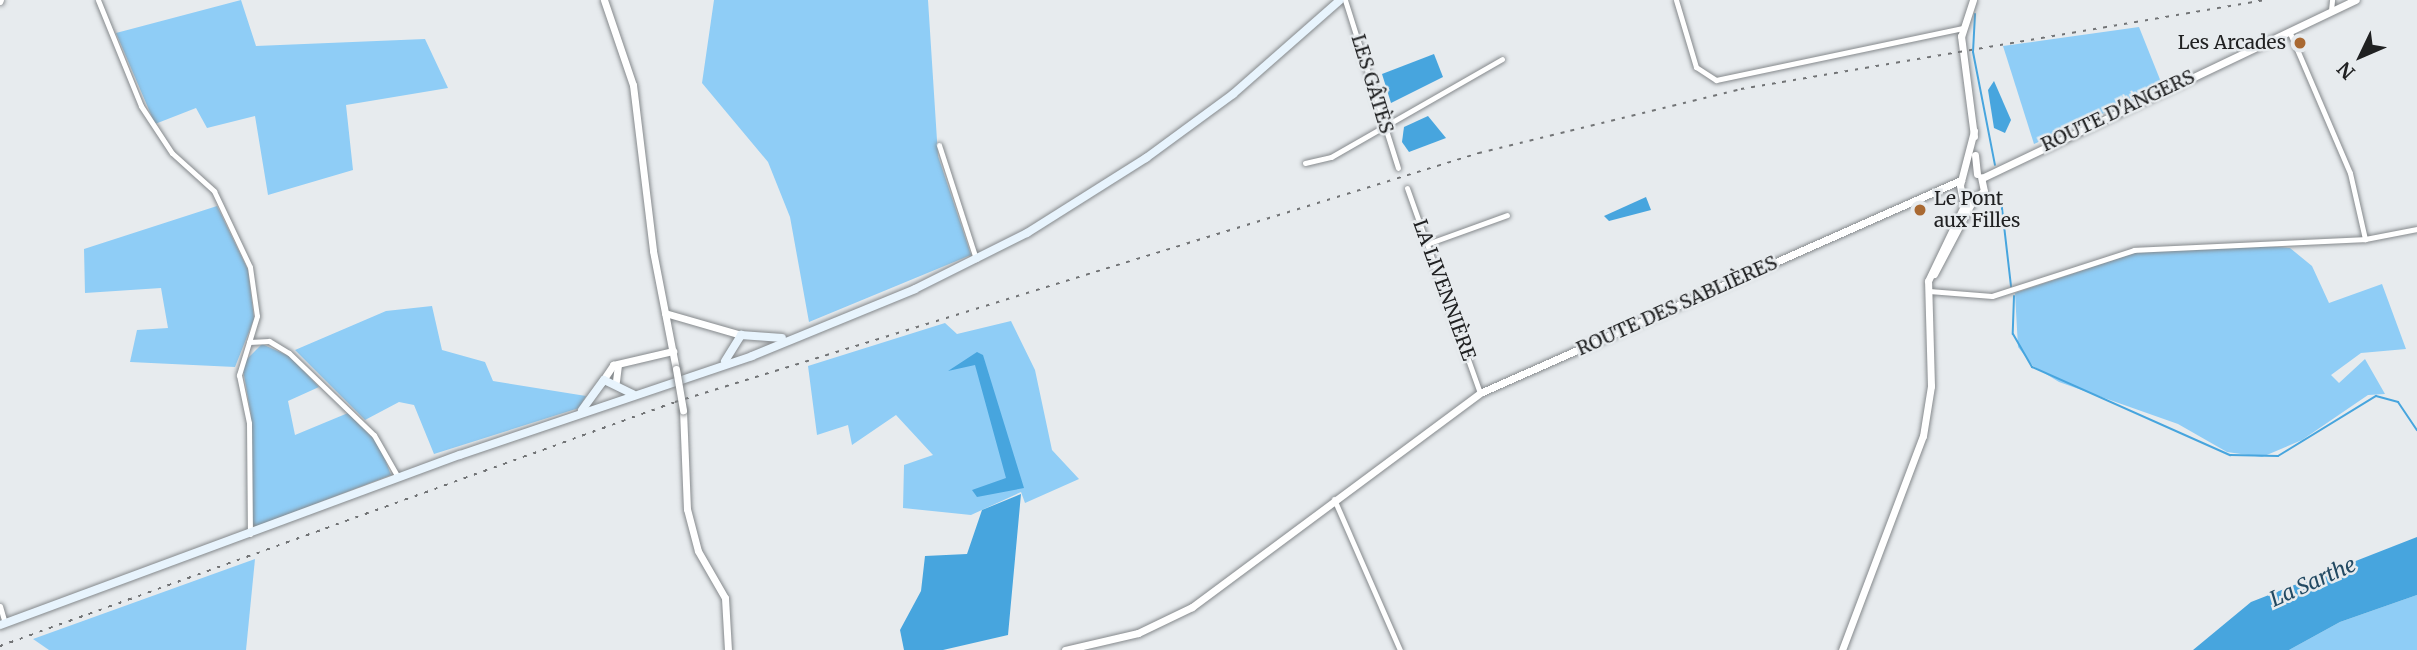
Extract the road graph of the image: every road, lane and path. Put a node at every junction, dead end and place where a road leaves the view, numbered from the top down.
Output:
1 (98, 0) edge
2 (604, 0) edge
3 (1343, 0) edge
4 (1675, 0) edge
5 (1973, 0) edge
6 (2332, 0) edge
7 (2356, 0) edge
8 (2331, 10) junction
9 (1962, 32) junction
10 (2290, 33) junction
11 (1502, 59) dead end
12 (1384, 125) junction
13 (1974, 131) junction
14 (939, 145) dead end
15 (2032, 151) junction
16 (1305, 163) dead end
17 (1398, 168) dead end
18 (1980, 176) junction
19 (1964, 177) junction
20 (1986, 187) junction
21 (1408, 188) dead end
22 (1963, 192) junction
23 (1927, 196) junction
24 (1974, 198) junction
25 (1507, 215) dead end
26 (2417, 229) edge
27 (2367, 239) junction
28 (1427, 244) junction
29 (977, 260) junction
30 (1929, 291) junction
31 (665, 313) junction
32 (678, 321) junction
33 (833, 323) junction
34 (730, 333) junction
35 (741, 335) junction
36 (671, 337) junction
37 (756, 337) junction
38 (249, 342) junction
39 (735, 345) junction
40 (674, 351) junction
41 (757, 352) junction
42 (744, 357) junction
43 (725, 361) junction
44 (618, 365) junction
45 (601, 383) junction
46 (618, 385) junction
47 (597, 393) junction
48 (1480, 393) junction
49 (633, 394) junction
50 (612, 403) junction
51 (518, 435) junction
52 (398, 477) junction
53 (1334, 498) junction
54 (250, 534) junction
55 (0, 606) edge
56 (3, 625) edge
57 (728, 650) edge
58 (1065, 650) edge
59 (1400, 650) edge
60 (1842, 650) edge

1 - 38 street
2 - 31 street
3 - 12 street, LES GÂTÈS
3 - 29 main road
4 - 9 street
5 - 9 street
6 - 8 street
7 - 8 street, ROUTE D'ANGERS
8 - 10 street, ROUTE D'ANGERS
9 - 13 street
10 - 15 street, ROUTE D'ANGERS
10 - 27 street
11 - 12 street
12 - 16 street
12 - 17 street, LES GÂTÈS
13 - 18 street
13 - 19 street
14 - 29 street
15 - 18 street, ROUTE D'ANGERS
15 - 20 street, ROUTE D'ANGERS
18 - 19 street
18 - 20 street
19 - 22 street
19 - 23 street, ROUTE DES SABLIÈRES
20 - 24 street, ROUTE D'ANGERS
21 - 28 street, LA LIVENNIÈRE
22 - 23 street, ROUTE DES SABLIÈRES
22 - 24 street
22 - 30 street
23 - 48 street, ROUTE DES SABLIÈRES
24 - 30 street
25 - 28 street
26 - 27 street
27 - 30 street
28 - 48 street, LA LIVENNIÈRE
29 - 33 main road
30 - 60 street
31 - 32 street
31 - 36 street
32 - 34 street
32 - 36 street
33 - 37 main road
33 - 41 main road
34 - 35 street
34 - 39 street
35 - 37 main road
35 - 39 main road
36 - 40 street
37 - 41 main road
38 - 52 street
38 - 54 street
39 - 42 main road
39 - 43 main road
40 - 44 street
40 - 57 street, bridge
41 - 42 main road
42 - 43 main road
43 - 49 main road
44 - 45 street
44 - 46 street
45 - 46 main road
45 - 47 main road
46 - 49 main road
46 - 50 main road
47 - 50 main road
47 - 51 main road
48 - 53 street, ROUTE DES SABLIÈRES
49 - 50 main road
50 - 51 main road
51 - 52 main road
52 - 54 main road
53 - 58 street, ROUTE DES SABLIÈRES
53 - 59 street
54 - 56 main road
55 - 56 street

